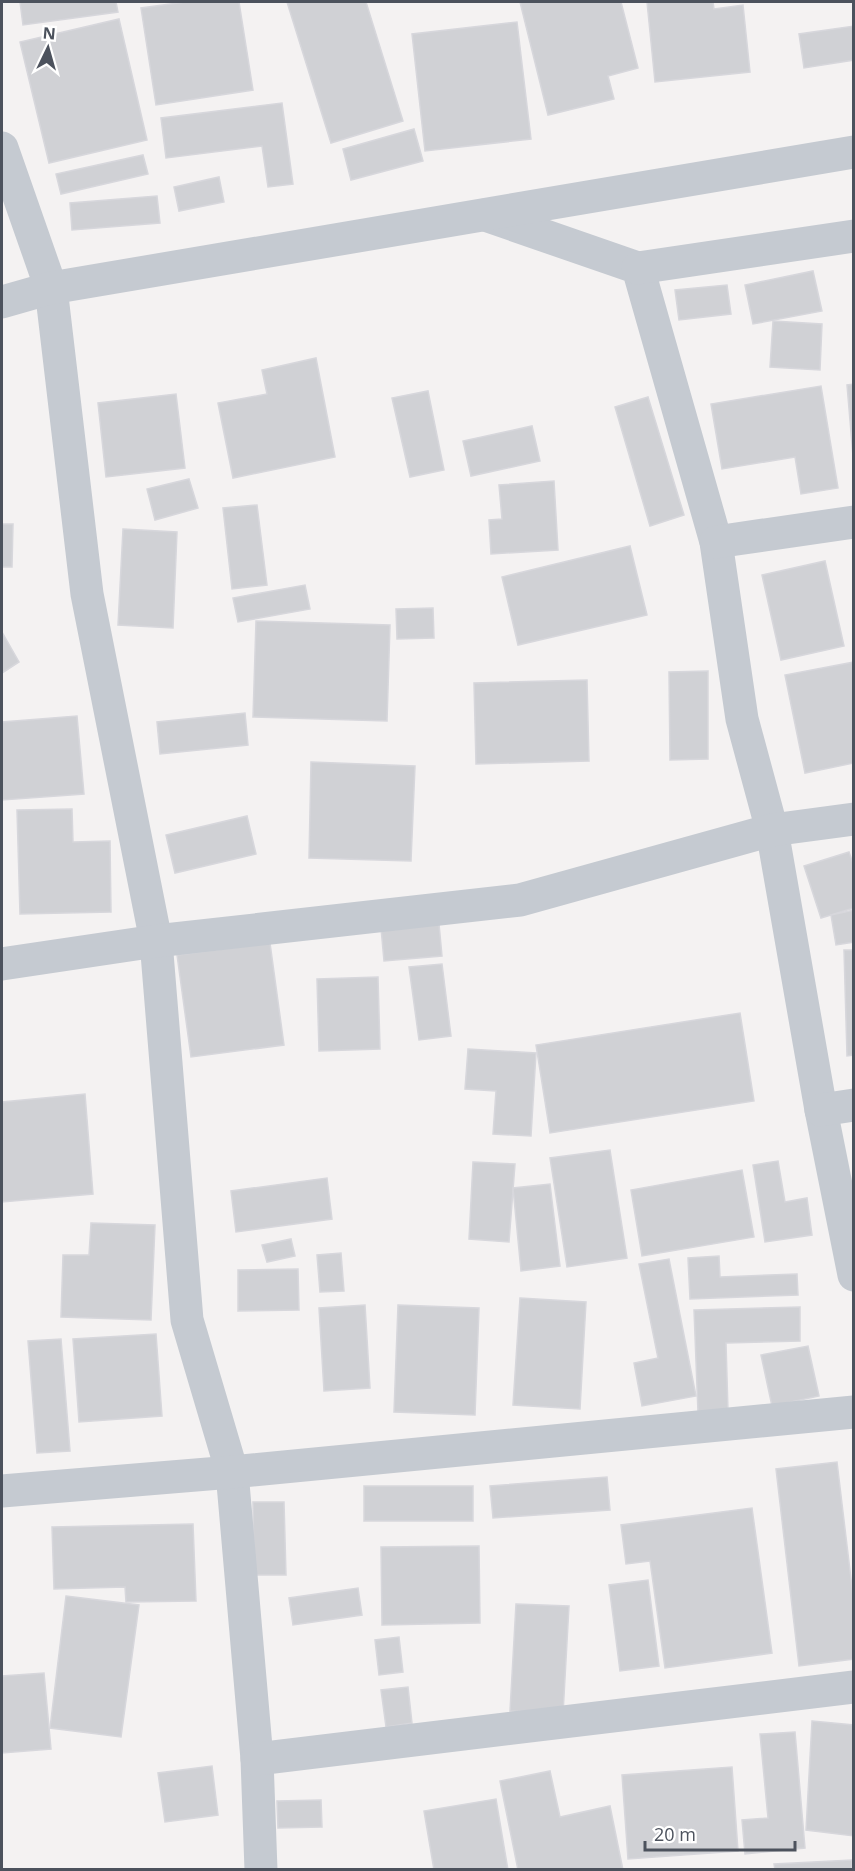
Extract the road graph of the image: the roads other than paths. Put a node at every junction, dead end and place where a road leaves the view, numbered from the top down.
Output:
1 (2, 148) edge
2 (854, 152) edge
3 (485, 215) junction
4 (854, 236) edge
5 (638, 268) junction
6 (51, 288) junction
7 (2, 302) edge
8 (854, 522) edge
9 (716, 542) junction
10 (854, 819) edge
11 (772, 830) junction
12 (156, 941) junction
13 (2, 964) edge
14 (854, 1105) edge
15 (821, 1110) junction
16 (854, 1275) edge
17 (854, 1412) edge
18 (232, 1472) junction
19 (2, 1491) edge
20 (854, 1687) edge
21 (257, 1759) junction
22 (261, 1869) edge

1 - 6 street
2 - 3 street
3 - 5 street
3 - 6 street
4 - 5 street
5 - 9 street
6 - 7 street
6 - 12 street
8 - 9 street
9 - 11 street
10 - 11 street
11 - 12 street
11 - 15 street
12 - 13 street
12 - 18 street
14 - 15 street
15 - 16 street
17 - 18 street
18 - 19 street
18 - 21 street
20 - 21 street
21 - 22 street

